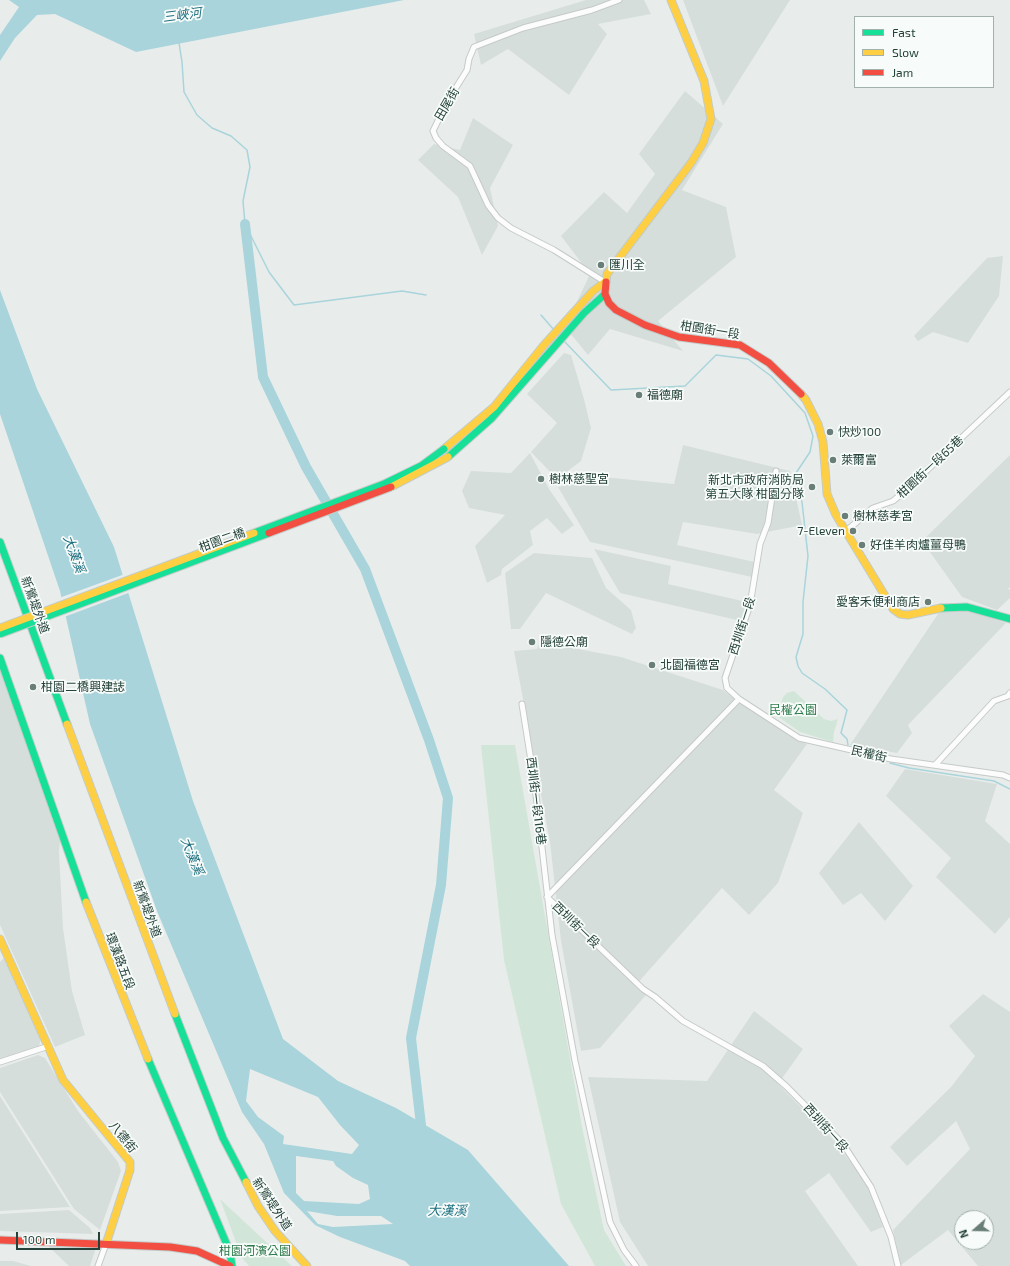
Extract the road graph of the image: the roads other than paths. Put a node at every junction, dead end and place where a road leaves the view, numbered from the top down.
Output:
1 (619, 0) edge
2 (672, 0) edge
3 (605, 282) junction
4 (605, 294) junction
5 (1010, 392) edge
6 (776, 472) dead end
7 (845, 532) junction
8 (0, 542) edge
9 (1010, 619) edge
10 (0, 628) edge
11 (0, 634) edge
12 (0, 658) edge
13 (1010, 693) edge
14 (739, 699) junction
15 (522, 704) dead end
16 (935, 765) junction
17 (1010, 778) edge
18 (548, 897) junction
19 (0, 939) edge
20 (48, 1046) junction
21 (0, 1062) edge
22 (0, 1240) edge
23 (106, 1244) junction
24 (98, 1266) edge
25 (231, 1266) edge
26 (307, 1266) edge
27 (636, 1266) edge
28 (898, 1266) edge

1 - 3 street, 田尾街
2 - 3 street
3 - 4 street
3 - 10 street, 柑園二橋, bridge
4 - 7 street, 柑園街一段
4 - 11 street, 柑園二橋, bridge
5 - 7 street, 柑園街一段65巷
6 - 14 street, 西圳街一段
7 - 9 street, 柑園街一段
8 - 26 street, 新鶯堤外道
12 - 25 street, 環漢路五段
13 - 16 street
14 - 16 street, 民權街
14 - 18 street, 西圳街一段
15 - 18 street, 西圳街一段116巷
16 - 17 street, 民權街
18 - 27 street, 西圳街一段116巷
18 - 28 street, 西圳街一段
19 - 20 street, 八德街
20 - 21 street
20 - 23 street, 八德街
22 - 23 street
23 - 24 street
23 - 25 street

